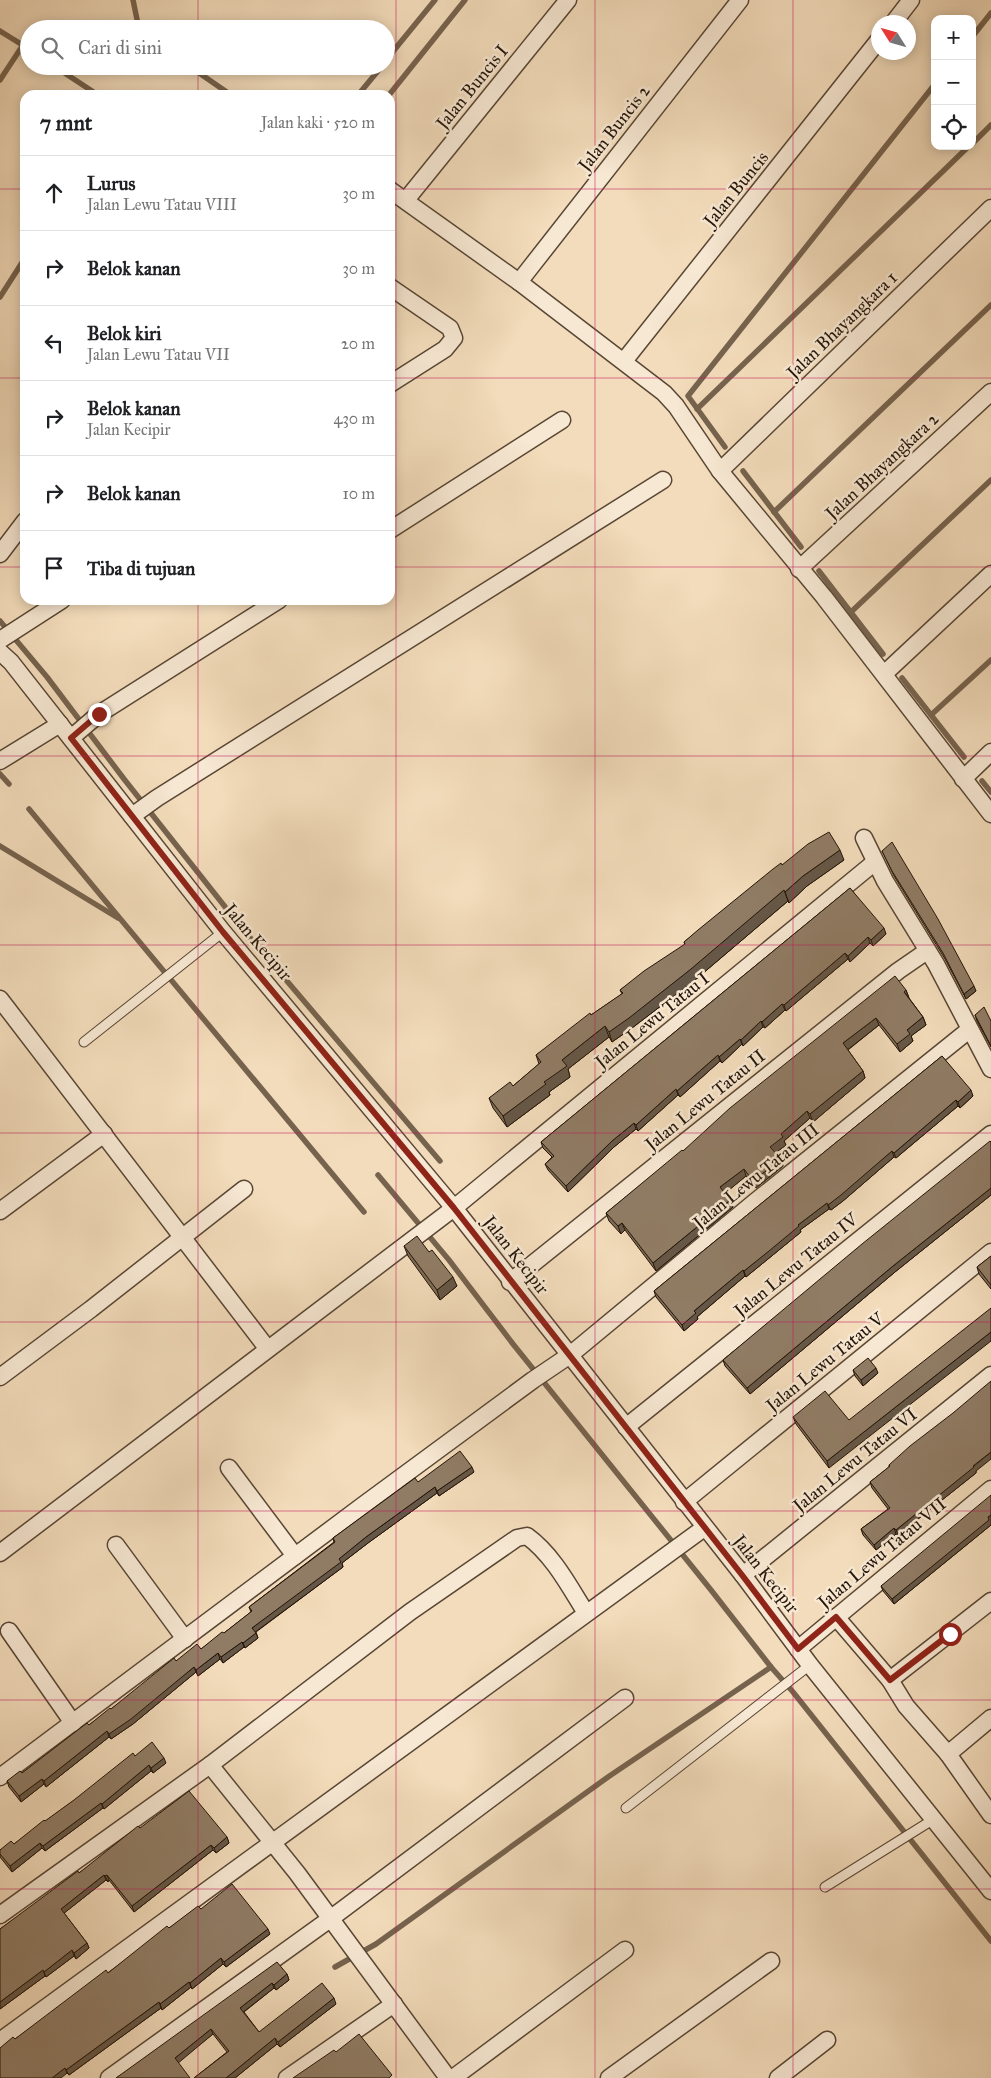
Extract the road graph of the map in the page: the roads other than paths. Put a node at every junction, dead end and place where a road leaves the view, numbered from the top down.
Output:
1 (568, 0) edge
2 (740, 0) edge
3 (911, 0) edge
4 (899, 15) edge
5 (871, 50) edge
6 (395, 193) edge
7 (406, 200) junction
8 (991, 208) edge
9 (519, 282) junction
10 (395, 290) edge
11 (624, 362) junction
12 (395, 381) edge
13 (991, 392) edge
14 (562, 420) dead end
15 (720, 471) junction
16 (663, 480) dead end
17 (20, 527) edge
18 (395, 527) edge
19 (0, 554) edge
20 (800, 569) junction
21 (991, 574) edge
22 (54, 605) edge
23 (271, 605) edge
24 (1, 643) edge
25 (884, 674) junction
26 (60, 724) junction
27 (76, 733) junction
28 (991, 752) edge
29 (0, 761) edge
30 (963, 779) junction
31 (136, 813) junction
32 (991, 814) edge
33 (864, 838) dead end
34 (875, 862) junction
35 (223, 932) junction
36 (927, 951) junction
37 (0, 999) edge
38 (969, 1030) junction
39 (84, 1042) dead end
40 (991, 1069) edge
41 (104, 1134) junction
42 (991, 1134) edge
43 (244, 1189) dead end
44 (454, 1208) junction
45 (0, 1211) edge
46 (182, 1238) junction
47 (991, 1252) edge
48 (510, 1282) junction
49 (267, 1348) junction
50 (570, 1356) junction
51 (991, 1375) edge
52 (0, 1377) edge
53 (626, 1427) junction
54 (229, 1468) dead end
55 (991, 1489) edge
56 (684, 1502) junction
57 (704, 1528) junction
58 (116, 1545) dead end
59 (0, 1554) edge
60 (295, 1556) junction
61 (742, 1575) junction
62 (991, 1600) edge
63 (586, 1613) junction
64 (836, 1617) junction
65 (9, 1631) dead end
66 (185, 1639) junction
67 (798, 1649) junction
68 (810, 1665) junction
69 (890, 1680) junction
70 (625, 1698) dead end
71 (991, 1718) edge
72 (72, 1723) junction
73 (948, 1754) junction
74 (210, 1765) junction
75 (0, 1777) edge
76 (626, 1808) dead end
77 (991, 1815) edge
78 (934, 1819) junction
79 (274, 1843) junction
80 (825, 1887) dead end
81 (991, 1891) edge
82 (0, 1915) edge
83 (330, 1919) junction
84 (625, 1950) dead end
85 (771, 1962) dead end
86 (394, 2004) junction
87 (827, 2040) dead end
88 (0, 2041) edge
89 (109, 2078) edge
90 (287, 2078) edge
91 (448, 2078) edge
92 (453, 2078) edge
93 (608, 2078) edge
94 (778, 2078) edge

1 - 7 street, Jalan Buncis I
2 - 9 street, Jalan Buncis 2
3 - 4 street
5 - 11 street, Jalan Buncis
6 - 7 street
7 - 9 street
8 - 15 street, Jalan Bhayangkara 1
9 - 11 street
10 - 12 street
11 - 15 street
13 - 20 street, Jalan Bhayangkara 2
14 - 18 street
15 - 20 street
16 - 31 street
17 - 19 street
20 - 25 street
21 - 25 street
22 - 24 street
23 - 27 street
24 - 26 street, Jalan Kecipir
25 - 30 street
26 - 27 street, Jalan Kecipir
26 - 29 street
27 - 31 street, Jalan Kecipir
28 - 30 street
30 - 32 street
31 - 35 street, Jalan Kecipir
33 - 34 street
34 - 36 street
34 - 44 street, Jalan Lewu Tatau I
35 - 39 lane
35 - 44 street, Jalan Kecipir
36 - 38 street
36 - 48 street, Jalan Lewu Tatau II
37 - 41 street
38 - 40 street
38 - 50 street, Jalan Lewu Tatau III
41 - 45 street
41 - 46 street
42 - 53 street, Jalan Lewu Tatau IV
43 - 46 street
44 - 48 street, Jalan Kecipir
44 - 49 street, Jalan Lewu Tatau I
46 - 49 street
46 - 52 street
47 - 56 street, Jalan Lewu Tatau V
48 - 50 street, Jalan Kecipir
49 - 59 street, Jalan Lewu Tatau I
50 - 53 street, Jalan Kecipir
50 - 60 street, Jalan Lewu Tatau III
51 - 61 street, Jalan Lewu Tatau VI
53 - 56 street, Jalan Kecipir
54 - 60 street
55 - 64 street, Jalan Lewu Tatau VII
56 - 57 street, Jalan Kecipir
57 - 61 street, Jalan Kecipir
57 - 63 street
58 - 66 street
60 - 66 street, Jalan Lewu Tatau III
61 - 67 street, Jalan Kecipir
62 - 69 street
63 - 74 street
63 - 79 street
64 - 67 street, Jalan Lewu Tatau VII
64 - 69 street
65 - 72 street
66 - 72 street, Jalan Lewu Tatau III
67 - 68 street, Jalan Kecipir
68 - 76 lane
68 - 78 street, Jalan Kecipir
69 - 73 street
70 - 83 street
71 - 73 street
72 - 75 street, Jalan Lewu Tatau III
73 - 77 street
74 - 79 street
74 - 82 street
78 - 80 lane
78 - 81 street, Jalan Kecipir
79 - 83 street
79 - 88 street
83 - 86 street
83 - 89 street
84 - 92 street
85 - 93 street
86 - 90 street
86 - 91 street
87 - 94 street

